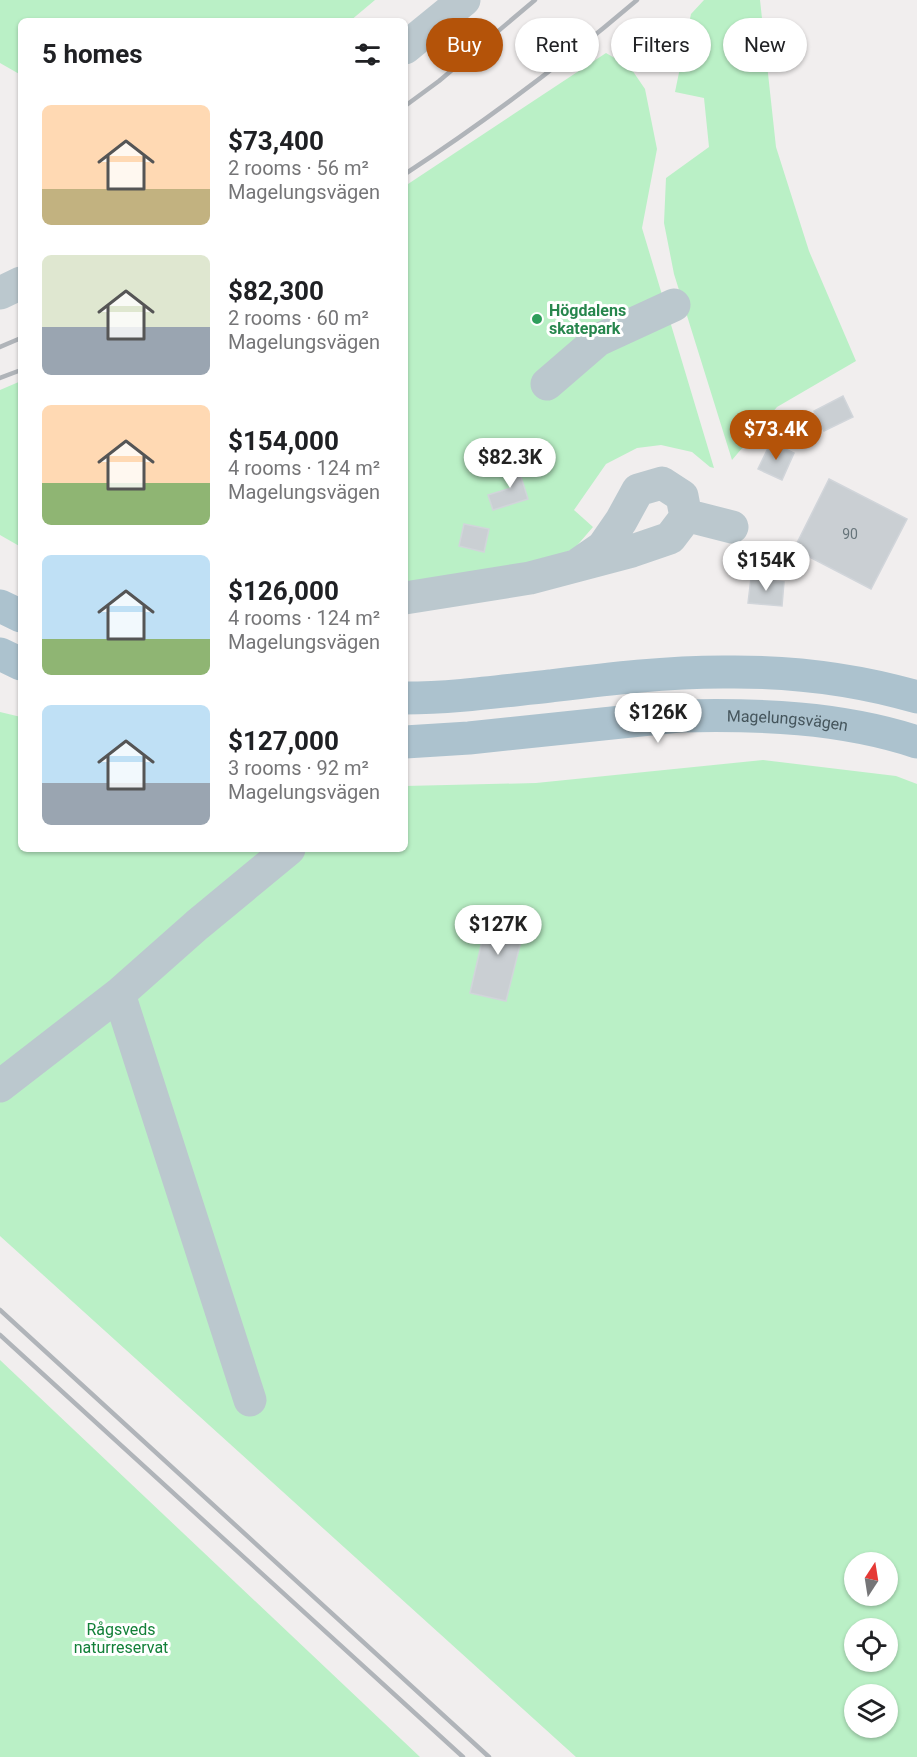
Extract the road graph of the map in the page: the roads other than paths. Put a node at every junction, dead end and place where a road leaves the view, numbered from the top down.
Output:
1 (464, 0) edge
2 (408, 46) edge
3 (18, 284) edge
4 (0, 293) edge
5 (674, 305) dead end
6 (547, 384) dead end
7 (685, 515) junction
8 (732, 527) dead end
9 (577, 565) junction
10 (408, 598) edge
11 (0, 606) edge
12 (18, 615) edge
13 (0, 654) edge
14 (18, 663) edge
15 (917, 697) edge
16 (408, 698) edge
17 (408, 742) edge
18 (917, 742) edge
19 (285, 852) edge
20 (119, 994) junction
21 (0, 1086) edge
22 (250, 1400) dead end

1 - 2 street
3 - 4 street
5 - 6 street
7 - 8 street
7 - 9 street
7 - 9 street
9 - 10 street
11 - 12 main road
13 - 14 main road
15 - 16 main road
17 - 18 main road, Magelungsvägen
19 - 20 street
20 - 21 street
20 - 22 street

